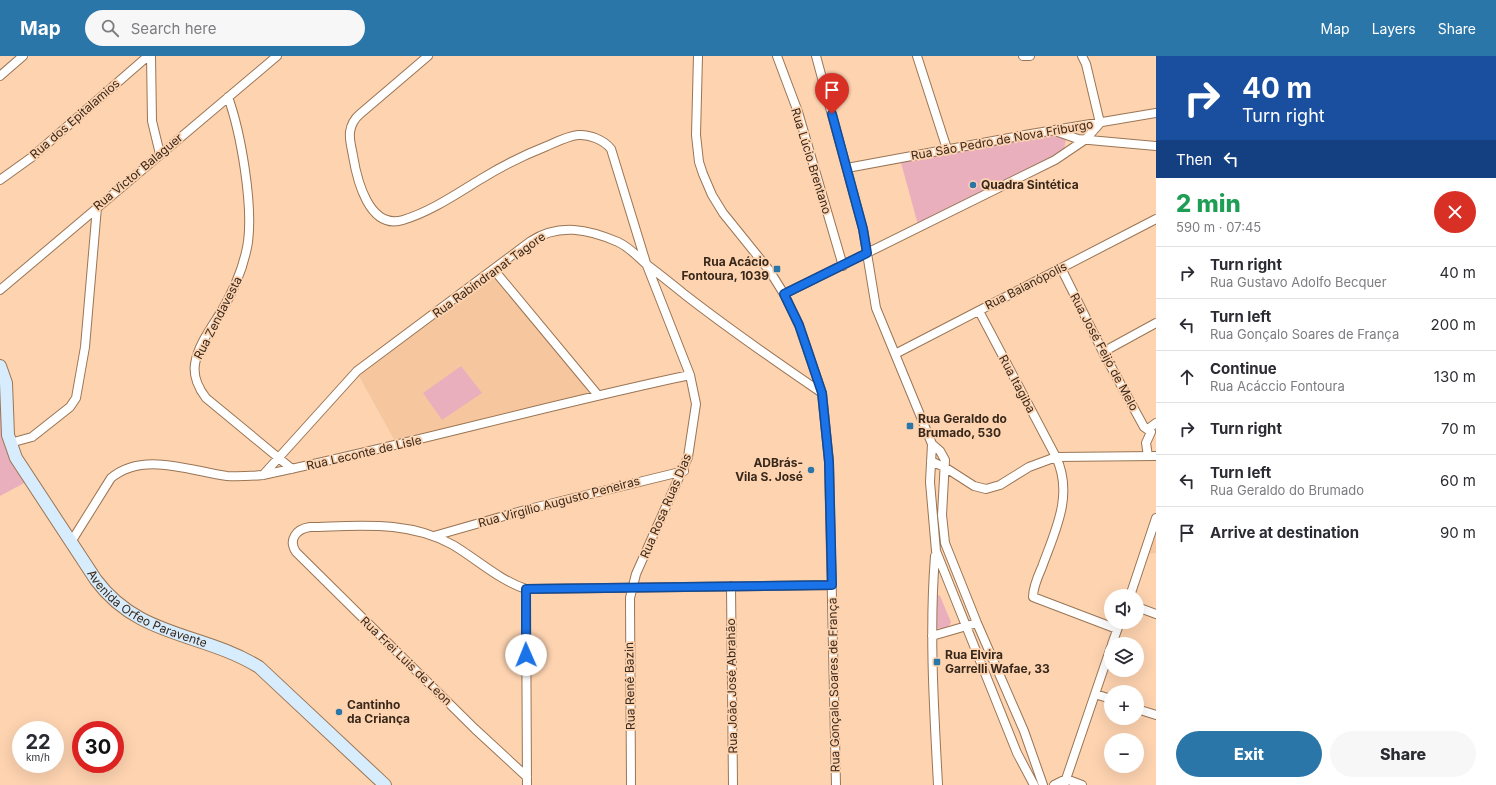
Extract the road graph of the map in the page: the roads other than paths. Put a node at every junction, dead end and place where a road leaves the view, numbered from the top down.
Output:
1 (23, 56) edge
2 (148, 56) edge
3 (151, 56) edge
4 (278, 56) edge
5 (428, 56) edge
6 (698, 56) edge
7 (777, 56) edge
8 (816, 56) edge
9 (917, 56) edge
10 (1023, 56) edge
11 (1030, 56) edge
12 (1082, 56) edge
13 (0, 76) edge
14 (228, 97) junction
15 (1156, 113) edge
16 (1100, 123) junction
17 (1054, 131) junction
18 (1086, 139) junction
19 (1154, 146) edge
20 (947, 149) junction
21 (160, 154) junction
22 (847, 168) junction
23 (0, 180) edge
24 (97, 207) junction
25 (1156, 219) edge
26 (867, 253) junction
27 (646, 263) junction
28 (843, 266) junction
29 (1060, 268) junction
30 (494, 270) junction
31 (0, 290) edge
32 (784, 294) junction
33 (979, 311) junction
34 (1156, 323) edge
35 (1103, 352) junction
36 (895, 354) junction
37 (0, 366) edge
38 (690, 375) junction
39 (822, 393) junction
40 (597, 394) junction
41 (1156, 424) edge
42 (1152, 432) edge
43 (10, 443) junction
44 (932, 444) junction
45 (1152, 456) edge
46 (278, 457) junction
47 (1056, 457) junction
48 (931, 461) junction
49 (946, 468) junction
50 (292, 469) junction
51 (684, 471) junction
52 (263, 475) junction
53 (1156, 518) edge
54 (434, 536) junction
55 (71, 542) junction
56 (945, 543) junction
57 (936, 551) junction
58 (832, 585) junction
59 (731, 586) junction
60 (632, 588) junction
61 (526, 589) junction
62 (1132, 589) edge
63 (1144, 610) edge
64 (1156, 614) edge
65 (1104, 620) edge
66 (976, 623) junction
67 (965, 626) junction
68 (932, 636) junction
69 (1104, 666) edge
70 (1095, 694) junction
71 (1104, 697) edge
72 (1144, 711) edge
73 (1156, 715) edge
74 (527, 781) edge
75 (1065, 782) edge
76 (385, 785) edge
77 (631, 785) edge
78 (733, 785) edge
79 (836, 785) edge
80 (938, 785) edge
81 (1034, 785) edge
82 (1043, 785) edge
83 (1054, 785) edge
84 (1082, 785) edge

1 - 13 street
2 - 23 street, Rua dos Epitalamios
3 - 21 street
4 - 14 street, Rua Victor Balaguer
5 - 27 street, Rua Rosa Ruas Dias
6 - 32 street, Rua Gonçalo Soares de França
7 - 28 street, Rua Lúcio Brentano
8 - 22 street
9 - 20 street
10 - 11 street
12 - 16 street
14 - 21 street, Rua Victor Balaguer
14 - 46 street, Rua Zendavesta
15 - 16 street, Rua São Pedro de Nova Friburgo
16 - 17 street, Rua São Pedro de Nova Friburgo
16 - 18 street
17 - 18 street
17 - 20 street, Rua São Pedro de Nova Friburgo
18 - 19 street
18 - 26 street
20 - 22 street, Rua São Pedro de Nova Friburgo
21 - 24 street, Rua Victor Balaguer
22 - 26 street
24 - 31 street, Rua Victor Balaguer
24 - 43 street
25 - 29 street, Rua Baianópolis
26 - 28 street
26 - 36 street
27 - 30 street, Rua Rabindranat Tagore
27 - 38 street, Rua Rosa Ruas Dias
27 - 39 street, Rua Rabindranat Tagore
28 - 32 street
29 - 33 street, Rua Baianópolis
29 - 35 street, Rua José Feijó de Melo
30 - 40 street
30 - 46 street, Rua Rabindranat Tagore
32 - 39 street, Rua Gonçalo Soares de França
33 - 36 street, Rua Baianópolis
33 - 47 street, Rua Itagiba
34 - 35 street
35 - 42 street, Rua José Feijó de Melo
36 - 44 street
37 - 43 main road, Avenida Orfeo Paravente
38 - 40 street, Rua Leconte de Lisle
38 - 51 street, Rua Rosa Ruas Dias
39 - 58 street, Rua Gonçalo Soares de França
40 - 50 street, Rua Leconte de Lisle
41 - 42 street
42 - 45 street
43 - 55 main road, Avenida Orfeo Paravente
44 - 48 street
44 - 49 street
45 - 47 street
46 - 50 street, Rua Zendavesta
46 - 52 street
47 - 49 street
47 - 65 street, Rua Itagiba
48 - 49 street
48 - 57 street
49 - 56 street
50 - 52 street, Rua Leconte de Lisle
51 - 54 street, Rua Virgílio Augusto Peneiras
51 - 60 street, Rua Rosa Ruas Dias
52 - 55 street, Rua Leconte de Lisle
53 - 62 street
54 - 61 street
54 - 74 street, Rua Frei Luis de Leon
55 - 76 main road, Avenida Orfeo Paravente
56 - 57 street
56 - 66 street
57 - 67 street
57 - 68 street
58 - 59 street
58 - 79 street, Rua Gonçalo Soares de França
59 - 60 street
59 - 78 street, Rua João José Abrahão
60 - 61 street
60 - 77 street, Rua Renê Bazin
61 - 74 street
63 - 64 street
66 - 67 street
66 - 82 street
67 - 68 street
67 - 81 street
68 - 80 street
69 - 70 street
70 - 71 street
70 - 75 street
72 - 73 street
75 - 83 street
75 - 84 street

